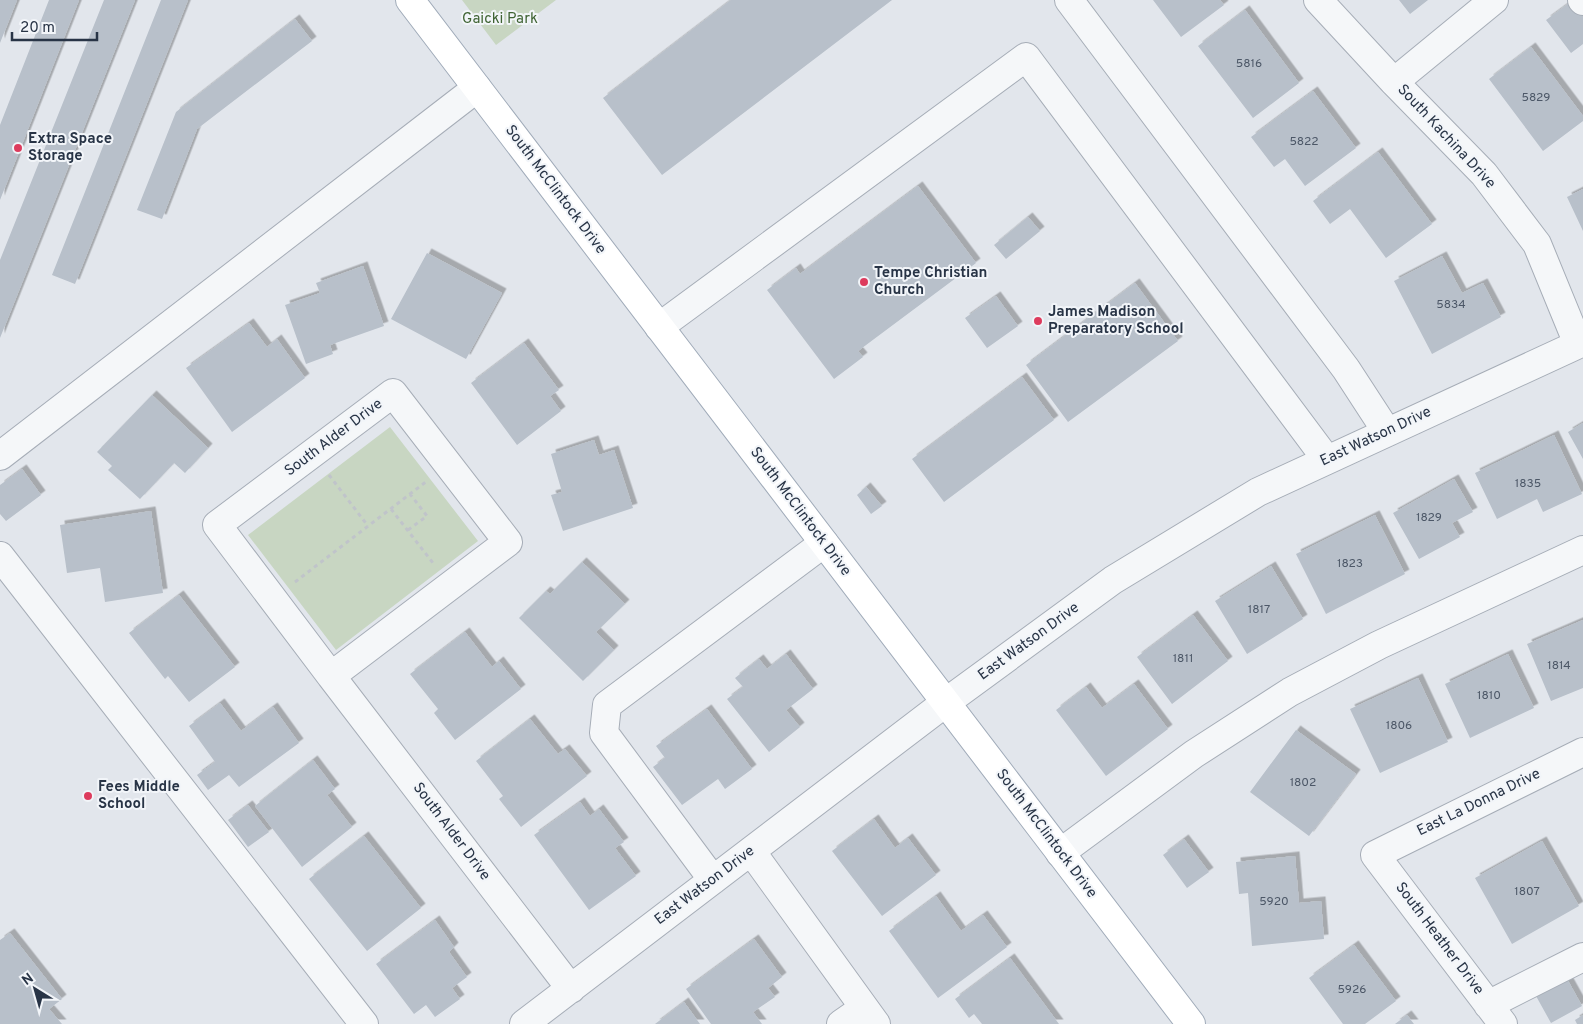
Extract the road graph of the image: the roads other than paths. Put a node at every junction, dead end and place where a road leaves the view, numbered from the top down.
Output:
1 (410, 0) edge
2 (1069, 0) edge
3 (1318, 0) edge
4 (1494, 0) edge
5 (1394, 82) junction
6 (477, 88) junction
7 (659, 327) junction
8 (1581, 343) edge
9 (1387, 432) junction
10 (0, 456) edge
11 (1327, 460) junction
12 (824, 543) junction
13 (1583, 550) edge
14 (0, 556) edge
15 (330, 676) junction
16 (945, 702) junction
17 (1583, 752) edge
18 (751, 851) junction
19 (1060, 853) junction
20 (1375, 855) joint
21 (713, 880) junction
22 (1583, 957) edge
23 (571, 989) junction
24 (1496, 1014) edge
25 (870, 1016) edge
26 (364, 1024) edge
27 (524, 1024) edge
28 (841, 1024) edge
29 (1191, 1024) edge

1 - 6 main road, South McClintock Drive
2 - 9 street
3 - 5 street, South Kachina Drive
4 - 5 street
5 - 8 street, South Kachina Drive
6 - 7 main road, South McClintock Drive
6 - 10 street
7 - 11 street
7 - 12 main road, South McClintock Drive
8 - 9 street, East Watson Drive
9 - 11 street, East Watson Drive
11 - 16 street, East Watson Drive
12 - 16 main road, South McClintock Drive
12 - 21 street
13 - 19 street
14 - 26 street
15 - 15 street, South Alder Drive
15 - 23 street, South Alder Drive
16 - 18 street, East Watson Drive
16 - 19 main road, South McClintock Drive
17 - 20 street, East La Donna Drive
18 - 21 street, East Watson Drive
18 - 25 street
19 - 29 main road, South McClintock Drive
20 - 24 street, South Heather Drive
21 - 23 street, East Watson Drive
22 - 24 street
23 - 27 street, East Watson Drive
25 - 28 street

